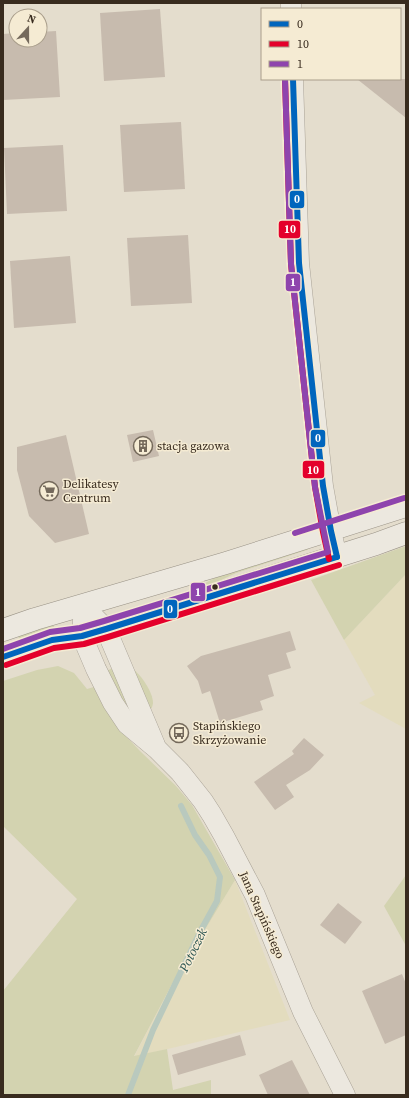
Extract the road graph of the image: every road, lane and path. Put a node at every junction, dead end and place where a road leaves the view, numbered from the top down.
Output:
1 (293, 80) edge
2 (406, 506) edge
3 (331, 531) junction
4 (406, 533) edge
5 (337, 557) junction
6 (84, 605) junction
7 (106, 629) junction
8 (3, 630) edge
9 (82, 636) junction
10 (3, 657) edge
11 (157, 749) junction
12 (345, 1095) edge

1 - 3 street
2 - 3 main road
3 - 5 street
3 - 6 main road
4 - 5 main road
5 - 7 main road
6 - 7 street, Jana Stapińskiego
6 - 8 main road
6 - 9 street, Jana Stapińskiego
7 - 9 main road
7 - 11 street, Jana Stapińskiego
9 - 10 main road
9 - 11 street, Jana Stapińskiego
11 - 12 street, Jana Stapińskiego

